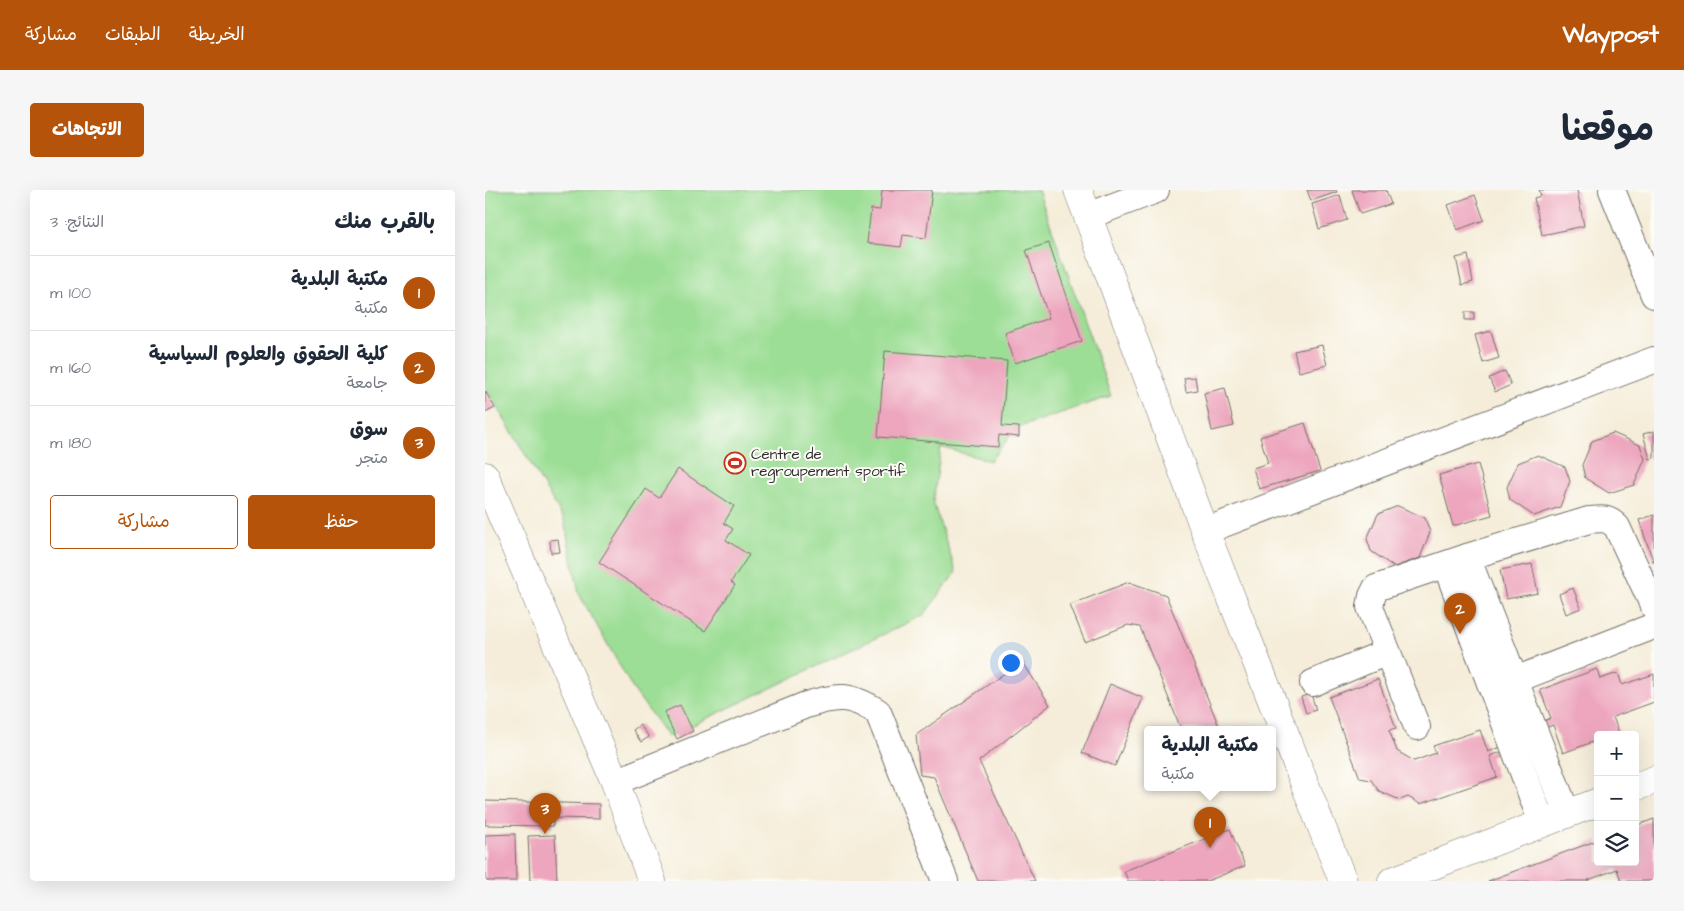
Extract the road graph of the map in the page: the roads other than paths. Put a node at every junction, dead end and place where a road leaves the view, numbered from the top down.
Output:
1 (1078, 190) edge
2 (1156, 190) edge
3 (1612, 190) edge
4 (1088, 216) junction
5 (1654, 295) edge
6 (1654, 360) edge
7 (485, 476) edge
8 (1205, 531) junction
9 (1456, 561) junction
10 (1654, 607) edge
11 (1654, 626) edge
12 (1387, 652) junction
13 (1313, 683) dead end
14 (1503, 685) junction
15 (1417, 726) dead end
16 (1654, 780) edge
17 (615, 782) junction
18 (1639, 786) edge
19 (1594, 803) edge
20 (1554, 818) junction
21 (652, 881) edge
22 (945, 881) edge
23 (1343, 881) edge
24 (1392, 881) edge

1 - 4 main road
2 - 4 street
3 - 5 street
4 - 8 main road
6 - 8 street
7 - 17 main road
8 - 23 main road
9 - 10 street
9 - 12 street
9 - 14 street
11 - 14 street
12 - 13 street
12 - 15 street
14 - 20 street
16 - 18 main road
17 - 21 main road
17 - 22 street
19 - 20 main road
20 - 24 main road

